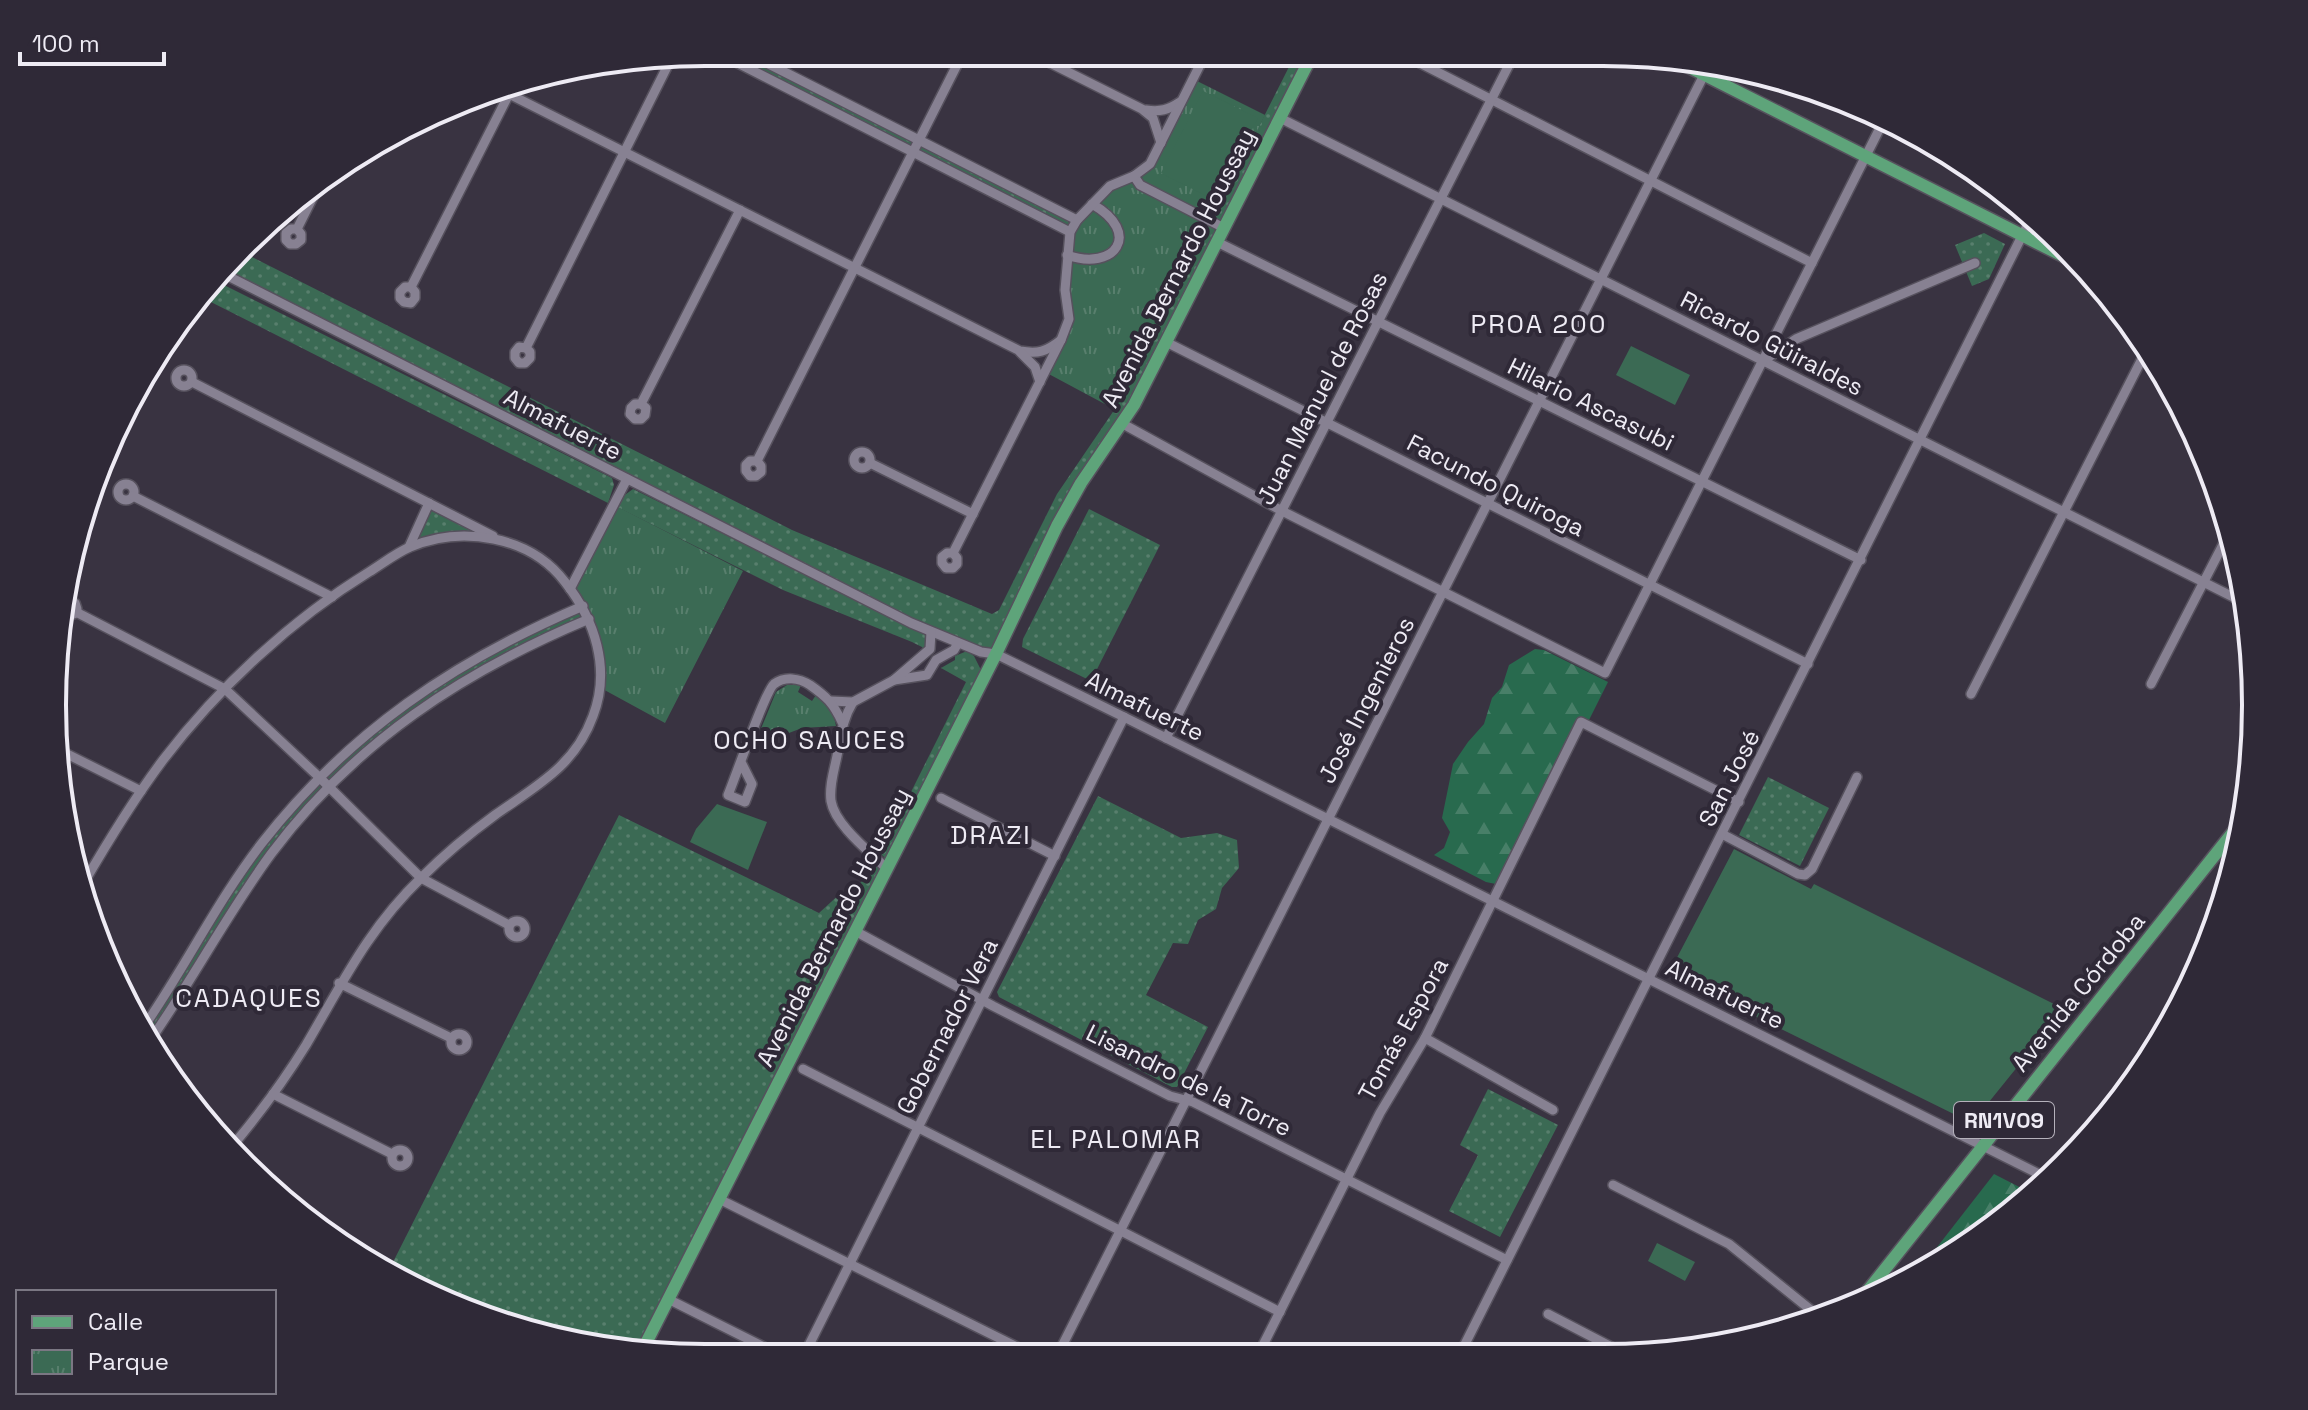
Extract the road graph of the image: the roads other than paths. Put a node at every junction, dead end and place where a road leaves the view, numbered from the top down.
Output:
1 (744, 66) edge
2 (772, 66) edge
3 (956, 66) edge
4 (1056, 66) edge
5 (1199, 66) edge
6 (1306, 66) edge
7 (1426, 66) edge
8 (1508, 66) edge
9 (667, 67) edge
10 (1704, 74) edge
11 (1721, 77) edge
12 (513, 96) edge
13 (507, 98) edge
14 (1491, 99) junction
15 (1182, 100) junction
16 (1142, 109) junction
17 (1280, 118) junction
18 (1879, 129) edge
19 (919, 141) junction
20 (1161, 143) junction
21 (625, 152) junction
22 (913, 152) junction
23 (1866, 156) junction
24 (1134, 176) junction
25 (1651, 180) junction
26 (1441, 199) junction
27 (310, 203) edge
28 (1092, 204) junction
29 (740, 210) junction
30 (1077, 220) junction
31 (2026, 227) edge
32 (1224, 228) junction
33 (297, 229) dead end
34 (1070, 232) junction
35 (2022, 235) junction
36 (1217, 242) junction
37 (2052, 250) edge
38 (1067, 255) junction
39 (1812, 263) junction
40 (1975, 263) dead end
41 (854, 268) junction
42 (231, 278) edge
43 (1601, 279) junction
44 (411, 287) dead end
45 (1378, 321) junction
46 (1061, 340) junction
47 (1166, 342) junction
48 (526, 348) dead end
49 (1020, 351) junction
50 (1763, 361) junction
51 (2141, 361) edge
52 (192, 382) dead end
53 (1040, 382) junction
54 (1539, 401) junction
55 (641, 404) dead end
56 (1327, 423) junction
57 (1123, 424) junction
58 (1921, 440) junction
59 (757, 461) dead end
60 (870, 463) dead end
61 (627, 479) junction
62 (1702, 481) junction
63 (133, 496) dead end
64 (429, 503) junction
65 (1488, 503) junction
66 (1282, 511) junction
67 (2064, 512) junction
68 (973, 514) junction
69 (496, 537) junction
70 (409, 547) junction
71 (2222, 547) edge
72 (953, 553) dead end
73 (1861, 560) junction
74 (2204, 582) junction
75 (1650, 584) junction
76 (570, 589) junction
77 (1443, 592) junction
78 (332, 597) junction
79 (2233, 597) edge
80 (580, 603) junction
81 (72, 615) edge
82 (589, 619) junction
83 (931, 632) junction
84 (958, 643) junction
85 (930, 649) junction
86 (996, 654) junction
87 (936, 660) junction
88 (1808, 664) junction
89 (453, 671) junction
90 (894, 680) junction
91 (459, 682) junction
92 (2151, 684) dead end
93 (225, 689) junction
94 (1971, 694) dead end
95 (831, 701) junction
96 (853, 702) junction
97 (1124, 717) junction
98 (842, 722) junction
99 (1166, 738) junction
100 (68, 754) edge
101 (741, 762) dead end
102 (319, 777) junction
103 (1857, 777) dead end
104 (329, 787) junction
105 (141, 791) junction
106 (941, 798) dead end
107 (1739, 802) junction
108 (1328, 819) junction
109 (1722, 834) junction
110 (2226, 842) edge
111 (1055, 856) junction
112 (887, 869) junction
113 (89, 874) edge
114 (421, 878) junction
115 (1494, 901) junction
116 (509, 925) dead end
117 (855, 931) junction
118 (1650, 979) junction
119 (339, 983) junction
120 (982, 1000) junction
121 (149, 1019) edge
122 (157, 1031) edge
123 (451, 1038) dead end
124 (1425, 1038) junction
125 (803, 1069) dead end
126 (273, 1094) junction
127 (1186, 1100) junction
128 (1553, 1110) dead end
129 (918, 1128) junction
130 (237, 1140) edge
131 (1984, 1146) junction
132 (392, 1154) dead end
133 (2037, 1173) edge
134 (1347, 1179) junction
135 (1613, 1185) dead end
136 (719, 1199) junction
137 (1120, 1230) junction
138 (1507, 1260) junction
139 (850, 1264) junction
140 (1874, 1284) edge
141 (668, 1299) junction
142 (1810, 1309) edge
143 (1280, 1312) junction
144 (1548, 1314) dead end
145 (647, 1341) edge
146 (758, 1344) edge
147 (810, 1344) edge
148 (1011, 1344) edge
149 (1063, 1344) edge
150 (1264, 1344) edge
151 (1465, 1344) edge
152 (1606, 1344) edge

1 - 22 street
2 - 19 street
3 - 19 street
4 - 16 street
5 - 15 street
6 - 17 main road, Avenida Bernardo Houssay
7 - 14 street
8 - 14 street, Juan Manuel de Rosas
9 - 21 street
10 - 25 street, José Ingenieros
11 - 23 main road
12 - 21 street
13 - 44 street
14 - 25 street
14 - 26 street, Juan Manuel de Rosas
15 - 16 street
15 - 20 street
16 - 20 street
17 - 26 street, Ricardo Güiraldes
17 - 32 main road, Avenida Bernardo Houssay
18 - 23 street
19 - 22 street
19 - 30 street
20 - 24 street
21 - 29 street
21 - 48 street
22 - 34 street
22 - 41 street
23 - 35 main road
23 - 39 street
24 - 28 street
24 - 32 street
25 - 39 street
25 - 43 street, José Ingenieros
26 - 43 street, Ricardo Güiraldes
26 - 45 street, Juan Manuel de Rosas
27 - 33 street
28 - 30 street
28 - 38 street
29 - 41 street
29 - 55 street
30 - 34 street
31 - 35 street, San José
32 - 36 main road, Avenida Bernardo Houssay
34 - 38 street
35 - 37 main road
35 - 58 street, San José
36 - 45 street, Hilario Ascasubi
36 - 47 main road, Avenida Bernardo Houssay
38 - 46 street
39 - 50 street
40 - 50 street
41 - 49 street
41 - 59 street
42 - 61 street, Almafuerte
43 - 50 street, Ricardo Güiraldes
43 - 54 street, José Ingenieros
45 - 54 street, Hilario Ascasubi
45 - 56 street, Juan Manuel de Rosas
46 - 49 street
46 - 53 street
47 - 56 street, Facundo Quiroga
47 - 57 main road, Avenida Bernardo Houssay
49 - 53 street
50 - 58 street, Ricardo Güiraldes
50 - 62 street
51 - 67 street
52 - 64 street
53 - 68 street
54 - 62 street, Hilario Ascasubi
54 - 65 street, José Ingenieros
56 - 65 street, Facundo Quiroga
56 - 66 street, Juan Manuel de Rosas
57 - 66 street
57 - 86 main road, Avenida Bernardo Houssay
58 - 67 street, Ricardo Güiraldes
58 - 73 street, San José
60 - 68 street
61 - 76 street
61 - 83 street, Almafuerte
62 - 73 street, Hilario Ascasubi
62 - 75 street
63 - 78 street
64 - 69 street
64 - 70 street
65 - 75 street, Facundo Quiroga
65 - 77 street, José Ingenieros
66 - 77 street
66 - 99 street, Juan Manuel de Rosas
67 - 74 street, Ricardo Güiraldes
67 - 94 street
68 - 72 street
69 - 70 street
69 - 76 street
70 - 78 street
71 - 74 street
73 - 88 street, San José
74 - 79 street, Ricardo Güiraldes
74 - 92 street
75 - 77 street
75 - 88 street, Facundo Quiroga
76 - 80 street
77 - 108 street, José Ingenieros
78 - 93 street
80 - 82 street
80 - 89 street
81 - 93 street
82 - 91 street
82 - 114 street
83 - 84 street, Almafuerte
83 - 85 street
84 - 86 street, Almafuerte
84 - 87 street
85 - 87 street
85 - 90 street
86 - 97 street, Almafuerte
86 - 112 main road, Avenida Bernardo Houssay
87 - 90 street
88 - 107 street, San José
89 - 91 street
89 - 102 street
90 - 96 street
91 - 104 street
93 - 102 street
93 - 105 street
95 - 96 street
95 - 98 street
95 - 101 street
96 - 98 street
97 - 99 street, Almafuerte
97 - 111 street, Gobernador Vera
98 - 112 street
99 - 108 street, Almafuerte
100 - 105 street
102 - 104 street
102 - 121 street
103 - 109 street
104 - 114 street
104 - 122 street
105 - 113 street
106 - 111 street
107 - 109 street, San José
107 - 115 street, Tomás Espora
108 - 115 street, Almafuerte
108 - 127 street, José Ingenieros
109 - 118 street, San José
110 - 131 main road, Avenida Córdoba / RN1V09
111 - 120 street, Gobernador Vera
112 - 117 main road, Avenida Bernardo Houssay
114 - 116 street
114 - 119 street
115 - 118 street, Almafuerte
115 - 124 street, Tomás Espora
117 - 120 street, Lisandro de la Torre
117 - 136 main road, Avenida Bernardo Houssay
118 - 131 street, Almafuerte
118 - 138 street, San José
119 - 123 street
119 - 126 street
120 - 127 street, Lisandro de la Torre
120 - 129 street, Gobernador Vera
124 - 128 street
124 - 134 street, Tomás Espora
125 - 129 street
126 - 130 street
126 - 132 street
127 - 134 street, Lisandro de la Torre
127 - 137 street, José Ingenieros
129 - 137 street
129 - 139 street, Gobernador Vera
131 - 133 street, Almafuerte
131 - 140 main road, Avenida Córdoba / RN1V09
134 - 138 street, Lisandro de la Torre
134 - 143 street, Tomás Espora
135 - 142 street
136 - 139 street
136 - 141 main road, Avenida Bernardo Houssay
137 - 143 street
137 - 149 street, José Ingenieros
138 - 151 street, San José
139 - 147 street, Gobernador Vera
139 - 148 street
141 - 145 main road, Avenida Bernardo Houssay
141 - 146 street
143 - 150 street, Tomás Espora
144 - 152 street

